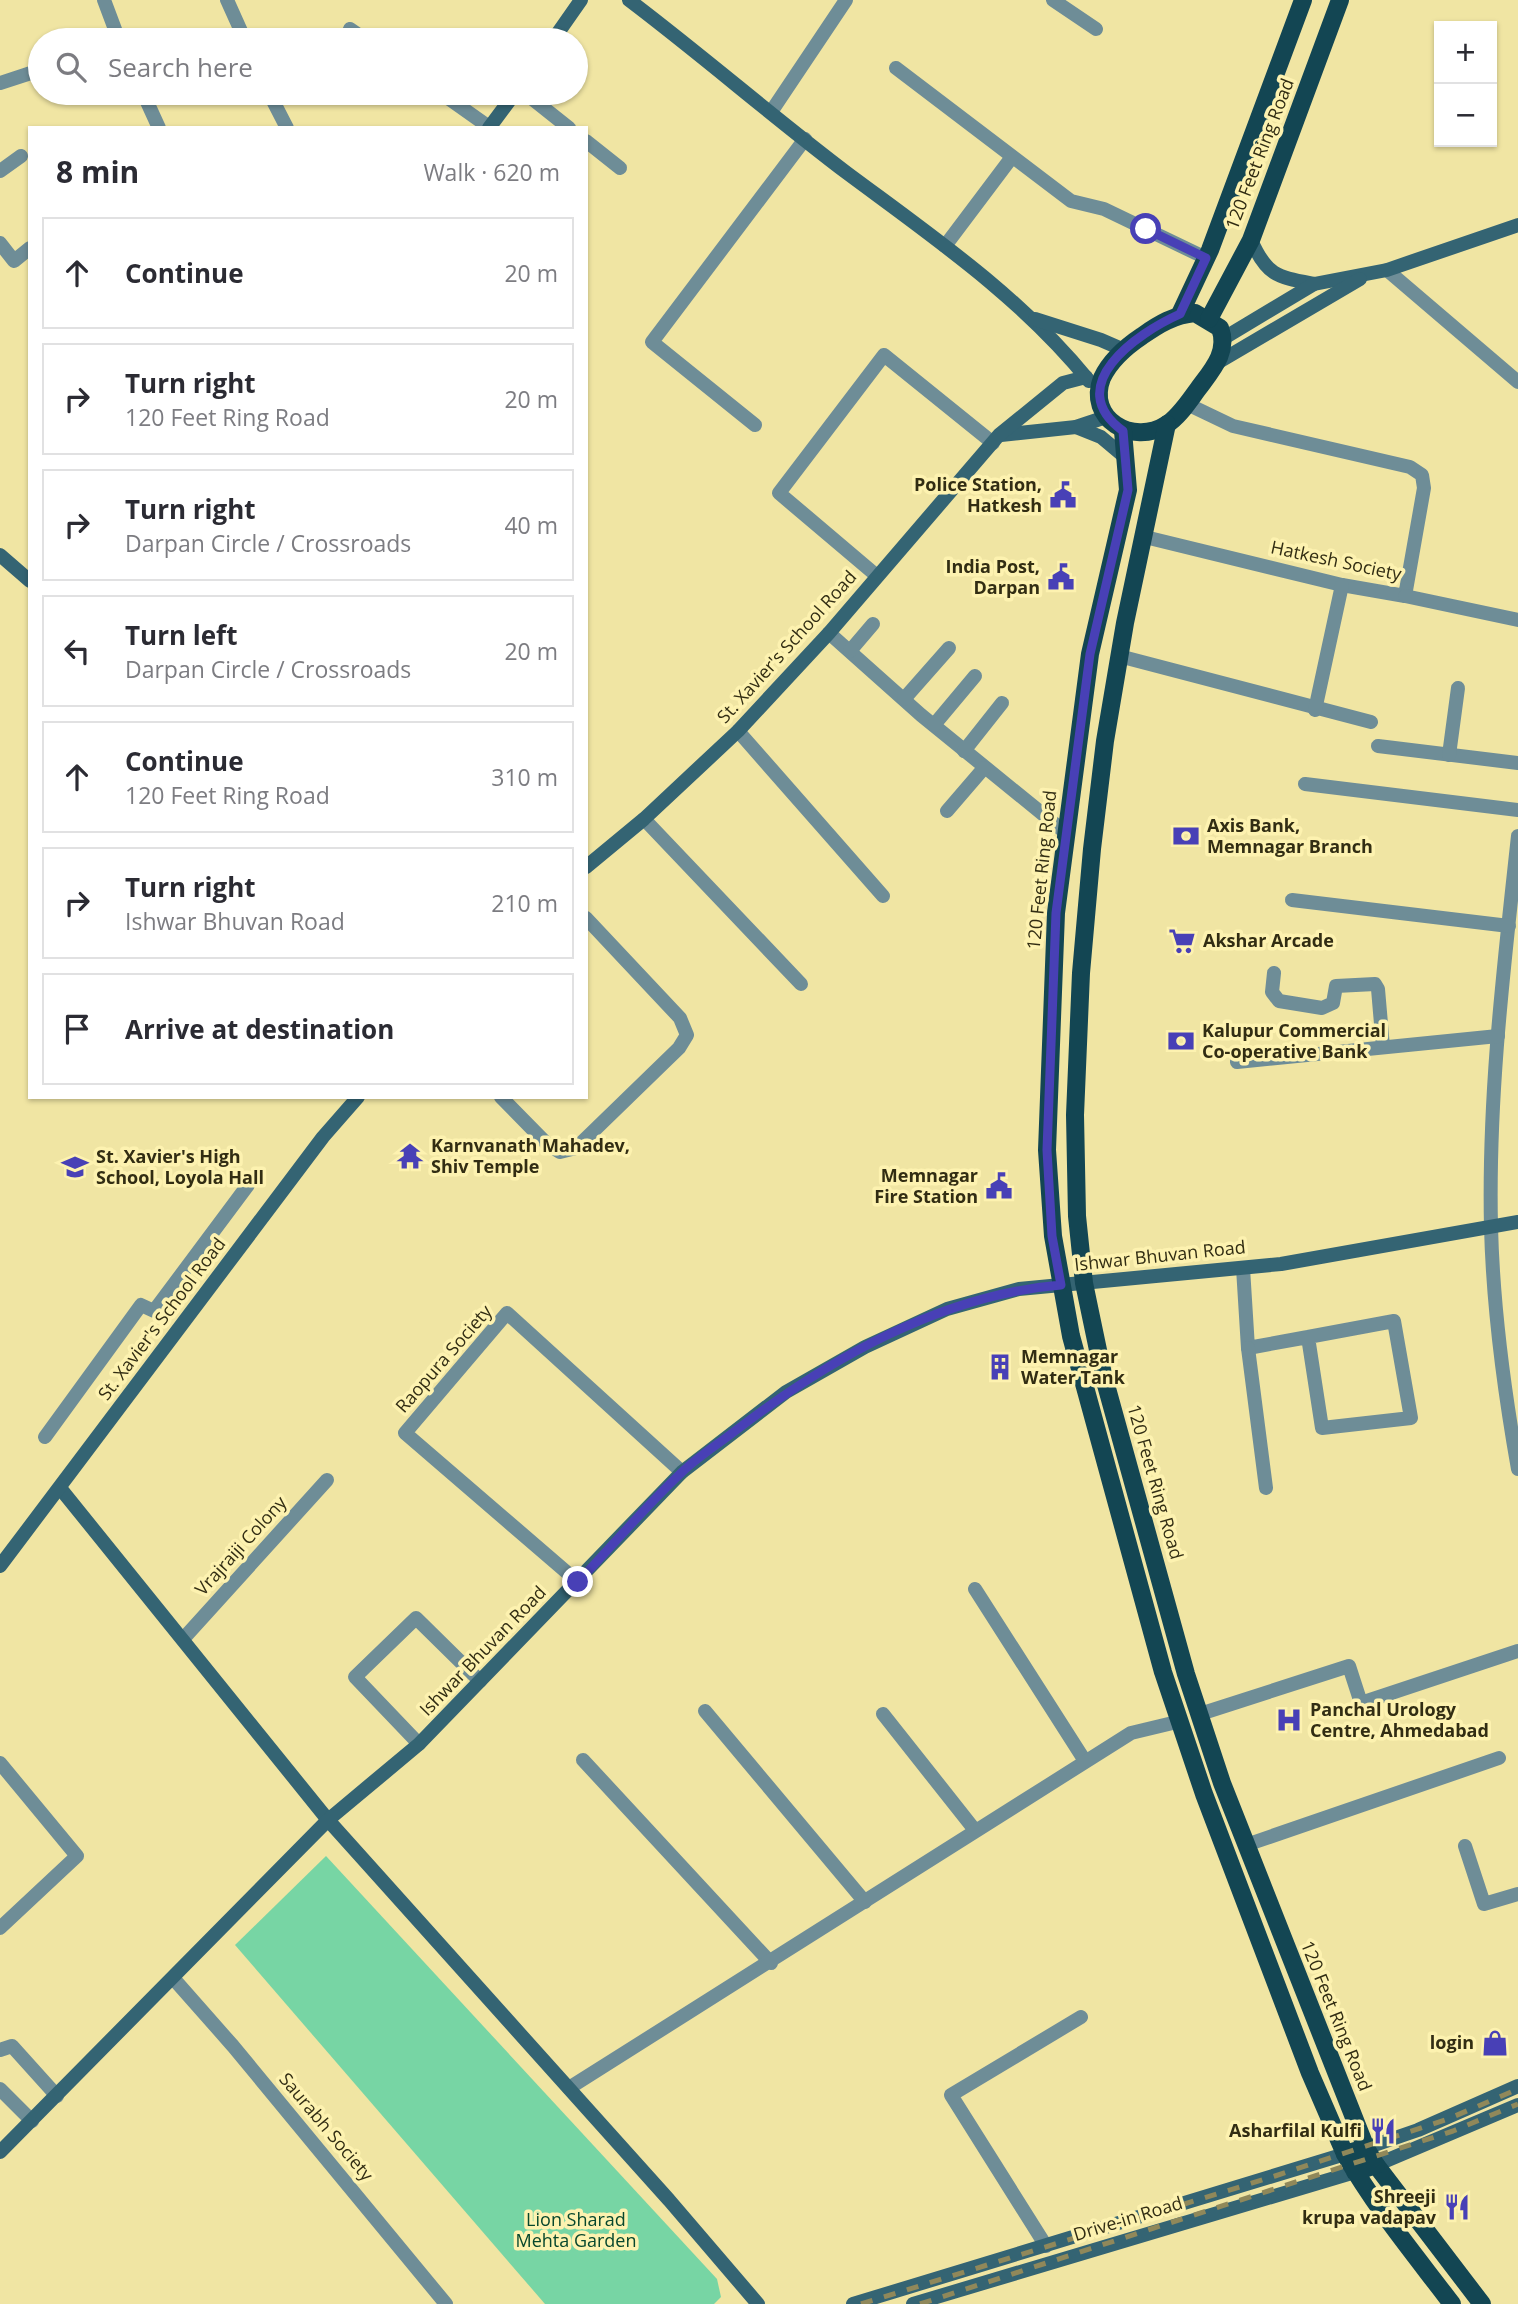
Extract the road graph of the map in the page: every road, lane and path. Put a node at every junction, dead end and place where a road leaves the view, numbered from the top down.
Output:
1 (104, 0) edge
2 (227, 0) edge
3 (581, 0) edge
4 (629, 0) edge
5 (1054, 0) edge
6 (1303, 0) edge
7 (1340, 0) edge
8 (845, 1) edge
9 (114, 28) edge
10 (240, 28) edge
11 (561, 28) edge
12 (1096, 29) dead end
13 (896, 68) dead end
14 (28, 74) edge
15 (0, 83) edge
16 (148, 105) edge
17 (276, 105) edge
18 (458, 105) edge
19 (505, 105) edge
20 (540, 105) edge
21 (771, 112) junction
22 (158, 126) edge
23 (287, 126) edge
24 (488, 126) edge
25 (490, 126) edge
26 (566, 126) edge
27 (805, 139) junction
28 (588, 143) edge
29 (21, 156) dead end
30 (1012, 157) junction
31 (620, 168) dead end
32 (0, 171) edge
33 (1518, 225) edge
34 (1251, 240) junction
35 (0, 243) edge
36 (945, 246) junction
37 (28, 250) edge
38 (1206, 258) junction
39 (1387, 270) junction
40 (1371, 273) junction
41 (1314, 284) junction
42 (1180, 314) junction
43 (1033, 318) junction
44 (1209, 319) junction
45 (1224, 338) junction
46 (1124, 351) junction
47 (1217, 363) junction
48 (1086, 377) junction
49 (1518, 382) edge
50 (1099, 393) junction
51 (1187, 404) junction
52 (1105, 417) junction
53 (1167, 424) junction
54 (755, 425) dead end
55 (1076, 428) junction
56 (1123, 431) junction
57 (996, 439) junction
58 (1126, 458) junction
59 (1144, 537) junction
60 (0, 555) edge
61 (877, 576) junction
62 (28, 579) edge
63 (1342, 585) junction
64 (1405, 596) junction
65 (1518, 620) edge
66 (873, 624) dead end
67 (829, 633) junction
68 (949, 648) dead end
69 (850, 651) junction
70 (1119, 656) junction
71 (975, 677) dead end
72 (1458, 688) dead end
73 (904, 699) junction
74 (1002, 703) dead end
75 (1315, 710) junction
76 (1371, 722) dead end
77 (934, 725) junction
78 (738, 731) junction
79 (1378, 746) dead end
80 (964, 751) junction
81 (1449, 755) junction
82 (1518, 763) edge
83 (984, 768) junction
84 (1305, 785) dead end
85 (1518, 810) edge
86 (947, 811) dead end
87 (644, 819) junction
88 (1066, 833) junction
89 (1518, 836) edge
90 (588, 862) edge
91 (883, 896) dead end
92 (1292, 900) dead end
93 (588, 920) edge
94 (1508, 926) junction
95 (1274, 973) dead end
96 (801, 984) dead end
97 (1498, 1036) junction
98 (1383, 1047) junction
99 (1237, 1062) dead end
100 (356, 1099) edge
101 (503, 1099) edge
102 (247, 1185) dead end
103 (1518, 1222) edge
104 (1491, 1227) junction
105 (1243, 1268) junction
106 (1084, 1283) junction
107 (1061, 1285) junction
108 (1308, 1337) junction
109 (1248, 1348) junction
110 (45, 1437) dead end
111 (1518, 1469) edge
112 (682, 1472) junction
113 (327, 1480) dead end
114 (60, 1488) junction
115 (1266, 1488) dead end
116 (0, 1566) edge
117 (578, 1582) junction
118 (975, 1589) dead end
119 (184, 1638) junction
120 (1518, 1651) edge
121 (480, 1681) junction
122 (705, 1711) dead end
123 (883, 1714) dead end
124 (1200, 1714) junction
125 (1181, 1721) junction
126 (419, 1744) junction
127 (1499, 1758) dead end
128 (583, 1760) dead end
129 (1085, 1761) junction
130 (0, 1763) edge
131 (328, 1820) junction
132 (974, 1829) junction
133 (1246, 1845) junction
134 (1465, 1846) dead end
135 (1518, 1894) edge
136 (865, 1902) junction
137 (0, 1928) edge
138 (771, 1963) junction
139 (173, 1978) junction
140 (1081, 2017) dead end
141 (0, 2050) edge
142 (1518, 2086) edge
143 (569, 2088) junction
144 (0, 2089) edge
145 (57, 2096) junction
146 (1518, 2105) edge
147 (32, 2120) junction
148 (1366, 2148) junction
149 (0, 2152) edge
150 (1345, 2154) junction
151 (1376, 2165) junction
152 (1355, 2172) junction
153 (1046, 2246) junction
154 (446, 2304) edge
155 (758, 2304) edge
156 (853, 2304) edge
157 (913, 2304) edge
158 (1452, 2304) edge
159 (1482, 2304) edge

1 - 9 street
2 - 10 street
3 - 11 street
4 - 21 street
5 - 12 street
6 - 38 main road, 120 Feet Ring Road
7 - 34 main road, 120 Feet Ring Road
8 - 21 street
13 - 30 street
14 - 15 street
16 - 22 street
17 - 23 street
18 - 24 street
19 - 25 street
20 - 26 street
21 - 27 street
27 - 36 street
27 - 54 street
28 - 31 street
29 - 32 street
30 - 36 street
30 - 38 street
33 - 39 street
34 - 41 street
34 - 44 main road, 120 Feet Ring Road
35 - 37 street
36 - 43 street
38 - 42 main road, 120 Feet Ring Road
39 - 40 street
39 - 49 street
40 - 41 street
40 - 47 street
41 - 45 street
42 - 44 main road
42 - 46 main road
43 - 46 street
43 - 48 street
44 - 45 main road
45 - 47 main road
46 - 50 main road
47 - 51 main road
48 - 50 street
48 - 57 street, St. Xavier's School Road
50 - 52 main road
51 - 53 main road
51 - 64 street, Hatkesh Society
52 - 55 street
52 - 56 main road
53 - 56 main road
53 - 59 main road, 120 Feet Ring Road
55 - 57 street
55 - 58 street
56 - 58 main road, 120 Feet Ring Road
57 - 61 street, St. Xavier's School Road
57 - 61 street
58 - 88 main road, 120 Feet Ring Road
59 - 63 street, Hatkesh Society
59 - 70 main road, 120 Feet Ring Road
60 - 62 street
61 - 67 street, St. Xavier's School Road
63 - 64 street, Hatkesh Society
63 - 75 street
64 - 65 street
66 - 69 street
67 - 69 street
67 - 78 street, St. Xavier's School Road
68 - 73 street
69 - 73 street
70 - 75 street
70 - 106 main road, 120 Feet Ring Road
71 - 77 street
72 - 81 street
73 - 77 street
74 - 80 street
75 - 76 street
77 - 80 street
78 - 87 street, St. Xavier's School Road
78 - 91 street
79 - 81 street
80 - 83 street
81 - 82 street
83 - 86 street
83 - 88 street
84 - 85 street
87 - 90 street, St. Xavier's School Road
87 - 96 street
88 - 107 main road, 120 Feet Ring Road
89 - 94 street
92 - 94 street
93 - 101 street
94 - 97 street
95 - 98 street
97 - 98 street
97 - 104 street
98 - 99 street
100 - 114 street, St. Xavier's School Road
102 - 110 street
103 - 104 street, Ishwar Bhuvan Road
104 - 105 street, Ishwar Bhuvan Road
104 - 111 street
105 - 106 street, Ishwar Bhuvan Road
105 - 109 street
106 - 107 street, Ishwar Bhuvan Road
106 - 124 main road, 120 Feet Ring Road
107 - 112 street, Ishwar Bhuvan Road
107 - 125 main road, 120 Feet Ring Road
108 - 108 street
108 - 109 street
109 - 115 street
112 - 117 street, Ishwar Bhuvan Road
112 - 117 street, Raopura Society
113 - 119 street, Vrajraiji Colony
114 - 116 street, St. Xavier's School Road
114 - 119 street
117 - 121 street, Ishwar Bhuvan Road
118 - 129 street
119 - 131 street
120 - 124 street
121 - 126 street, Ishwar Bhuvan Road
121 - 126 street
122 - 136 street
123 - 132 street
124 - 133 main road, 120 Feet Ring Road
125 - 129 street
125 - 150 main road, 120 Feet Ring Road
126 - 131 street, Ishwar Bhuvan Road
127 - 133 street
128 - 138 street
129 - 132 street
130 - 137 street
131 - 139 street, Ishwar Bhuvan Road
131 - 143 street
132 - 136 street
133 - 148 main road, 120 Feet Ring Road
134 - 135 street
136 - 138 street
138 - 143 street
139 - 145 street, Ishwar Bhuvan Road
139 - 154 street, Saurabh Society
140 - 153 street
141 - 145 street
142 - 148 street
143 - 155 street
144 - 147 street
145 - 147 street, Ishwar Bhuvan Road
146 - 151 street
147 - 149 street, Ishwar Bhuvan Road
148 - 150 main road
148 - 151 main road, 120 Feet Ring Road
150 - 152 main road, 120 Feet Ring Road
150 - 153 street
151 - 152 main road
151 - 159 main road
152 - 157 street, Drive-in Road
152 - 158 main road
153 - 156 street

